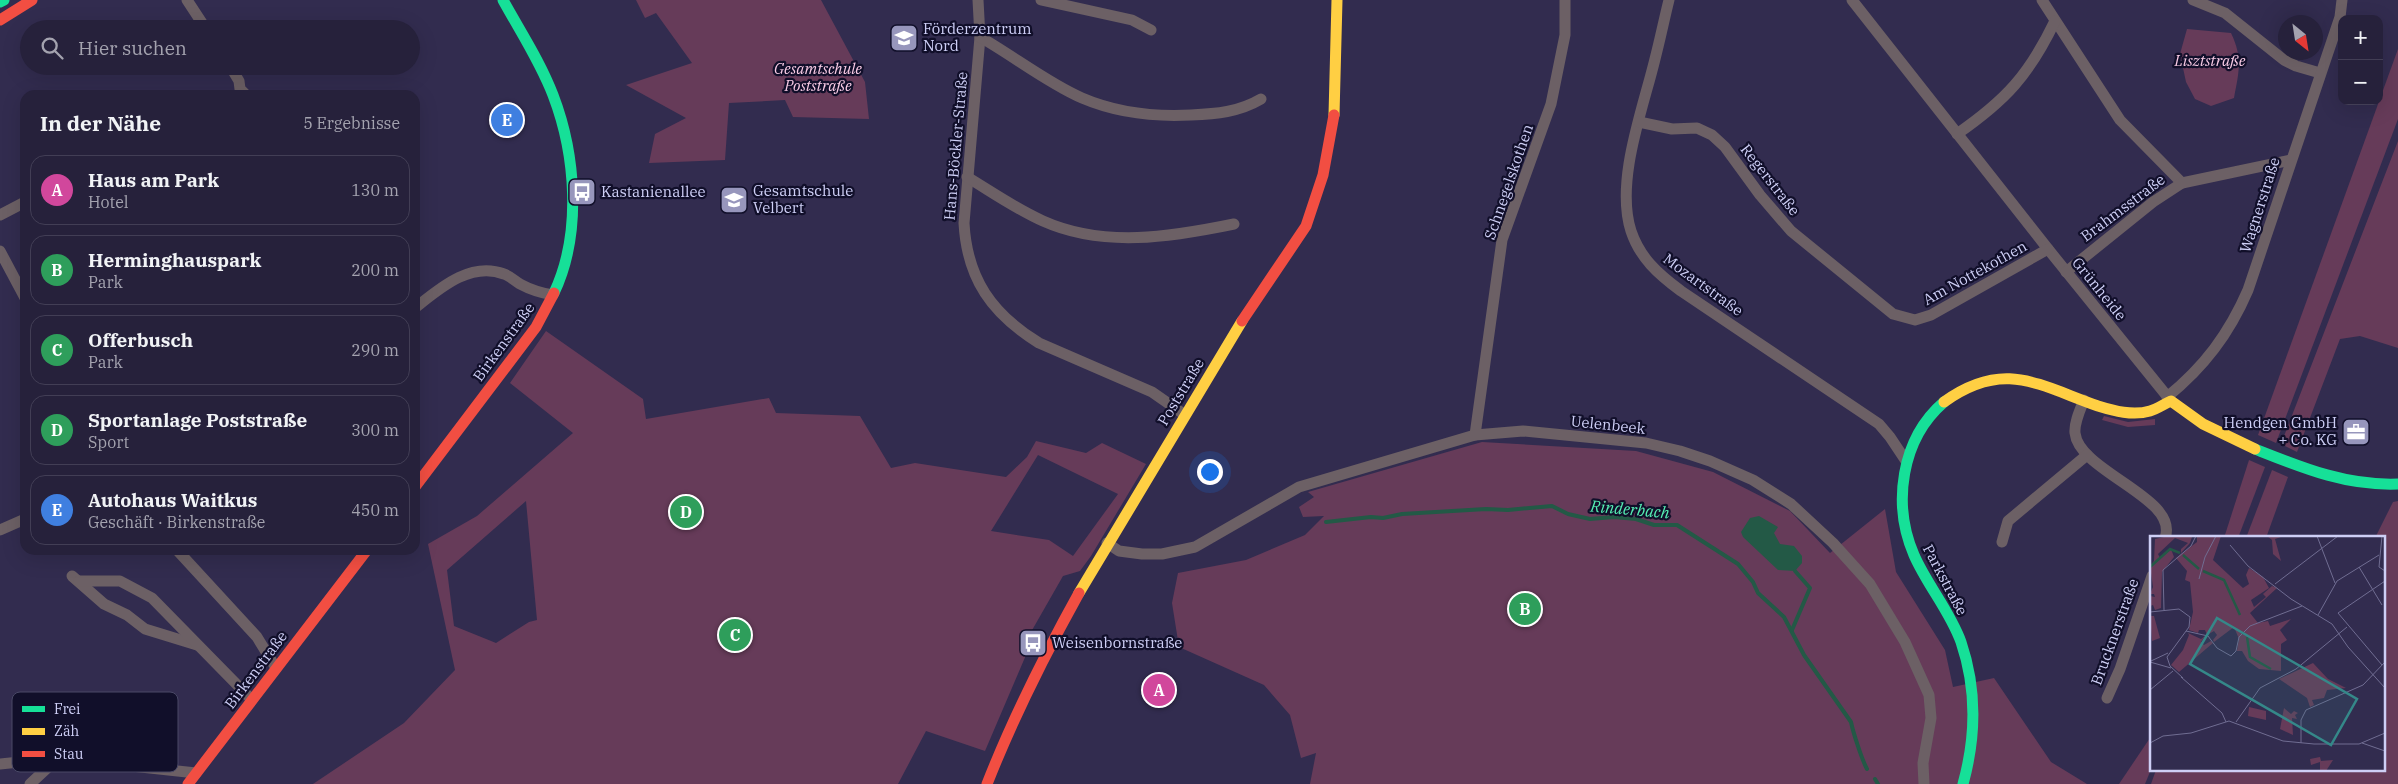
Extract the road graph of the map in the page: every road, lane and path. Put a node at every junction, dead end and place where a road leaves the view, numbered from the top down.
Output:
1 (4, 0) edge
2 (32, 0) edge
3 (187, 0) edge
4 (503, 0) edge
5 (978, 0) edge
6 (1041, 0) edge
7 (1337, 0) edge
8 (1565, 0) edge
9 (1669, 0) edge
10 (1852, 0) edge
11 (2042, 0) edge
12 (2193, 0) edge
13 (2342, 0) edge
14 (0, 2) edge
15 (0, 20) edge
16 (200, 20) edge
17 (2055, 21) junction
18 (1151, 30) dead end
19 (980, 37) junction
20 (2320, 73) junction
21 (235, 75) edge
22 (242, 90) edge
23 (1261, 99) dead end
24 (1639, 122) junction
25 (1957, 134) junction
26 (2291, 160) junction
27 (967, 177) junction
28 (2182, 183) junction
29 (20, 205) edge
30 (0, 215) edge
31 (1234, 224) dead end
32 (2048, 249) junction
33 (0, 251) edge
34 (2066, 272) junction
35 (20, 289) edge
36 (553, 296) junction
37 (420, 304) edge
38 (1915, 320) joint
39 (2169, 399) junction
40 (2084, 400) junction
41 (1185, 415) junction
42 (1474, 435) junction
43 (2087, 455) junction
44 (1906, 461) junction
45 (420, 480) edge
46 (2398, 484) edge
47 (20, 521) edge
48 (0, 530) edge
49 (2165, 536) edge
50 (2002, 542) dead end
51 (1107, 543) junction
52 (182, 555) edge
53 (363, 555) edge
54 (2150, 582) edge
55 (198, 645) junction
56 (276, 668) junction
57 (2107, 698) dead end
58 (252, 700) junction
59 (178, 771) edge
60 (43, 772) edge
61 (196, 773) junction
62 (30, 784) edge
63 (188, 784) edge
64 (988, 784) edge
65 (1924, 784) edge
66 (1963, 784) edge

1 - 14 street
2 - 15 street
3 - 16 street
4 - 36 street, Birkenstraße
5 - 19 street, Hans-Böckler-Straße
6 - 18 street
7 - 41 street, Poststraße
8 - 42 street, Schnegelskothen
9 - 24 street, Mozartstraße
10 - 25 street, Grünheide
11 - 17 street
12 - 20 street
13 - 20 street, Wagnerstraße
17 - 25 street
17 - 28 street
19 - 23 street
19 - 27 street, Hans-Böckler-Straße
20 - 26 street, Wagnerstraße
21 - 22 street
24 - 38 street, Regerstraße
24 - 44 street, Mozartstraße
25 - 32 street, Grünheide
26 - 28 street, Brahmsstraße
26 - 39 street, Wagnerstraße
27 - 31 street
27 - 41 street, Hans-Böckler-Straße
28 - 34 street, Brahmsstraße
29 - 30 street
32 - 34 street, Grünheide
32 - 38 street, Am Nottekothen
33 - 35 street
34 - 39 street, Grünheide
36 - 37 street
36 - 45 street, Birkenstraße
39 - 40 street, Parkstraße
39 - 46 street, Grünheide
40 - 43 street
40 - 44 street, Parkstraße
41 - 51 street, Poststraße
42 - 51 street, Uelenbeek
42 - 65 street, Uelenbeek
43 - 49 street
43 - 50 street
44 - 66 street, Parkstraße
47 - 48 street
51 - 64 street, Poststraße
52 - 56 street
53 - 56 street, Birkenstraße
54 - 57 street, Brucknerstraße
55 - 55 street
55 - 58 street
56 - 58 street, Birkenstraße
58 - 61 street, Birkenstraße
59 - 61 street
60 - 62 street
61 - 63 street, Birkenstraße

